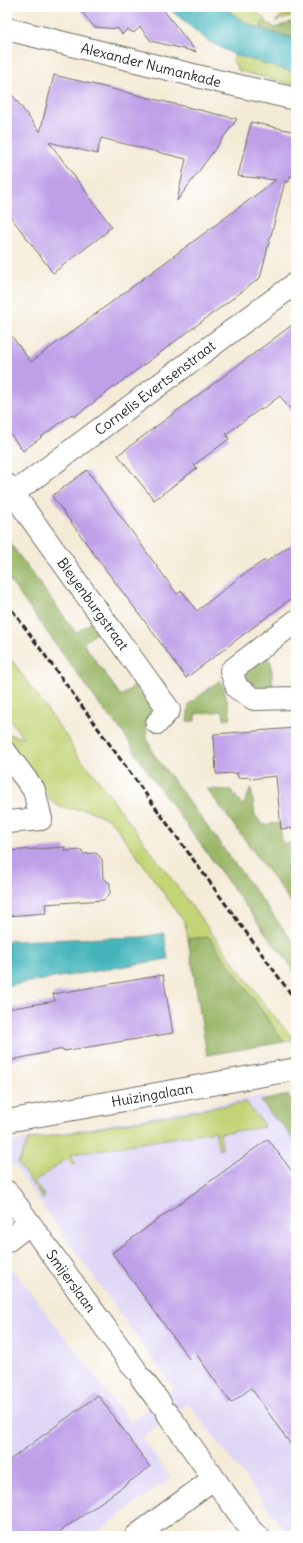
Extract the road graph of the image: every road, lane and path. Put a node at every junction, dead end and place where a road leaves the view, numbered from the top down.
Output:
1 (7, 29) edge
2 (296, 98) edge
3 (296, 283) edge
4 (10, 489) edge
5 (296, 621) edge
6 (296, 698) edge
7 (157, 723) dead end
8 (7, 754) edge
9 (7, 822) edge
10 (296, 1069) edge
11 (7, 1121) edge
12 (7, 1192) edge
13 (29, 1224) junction
14 (7, 1241) edge
15 (213, 1479) junction
16 (253, 1535) edge
17 (136, 1536) edge

1 - 2 street, Alexander Numankade
3 - 4 street, Cornelis Evertsenstraat
4 - 7 street, Bleyenburgstraat
5 - 6 street
8 - 9 street
10 - 11 street, Huizingalaan
12 - 13 street, Smijerslaan
13 - 14 street
13 - 15 street, Smijerslaan
15 - 16 street, Smijerslaan
15 - 17 street

